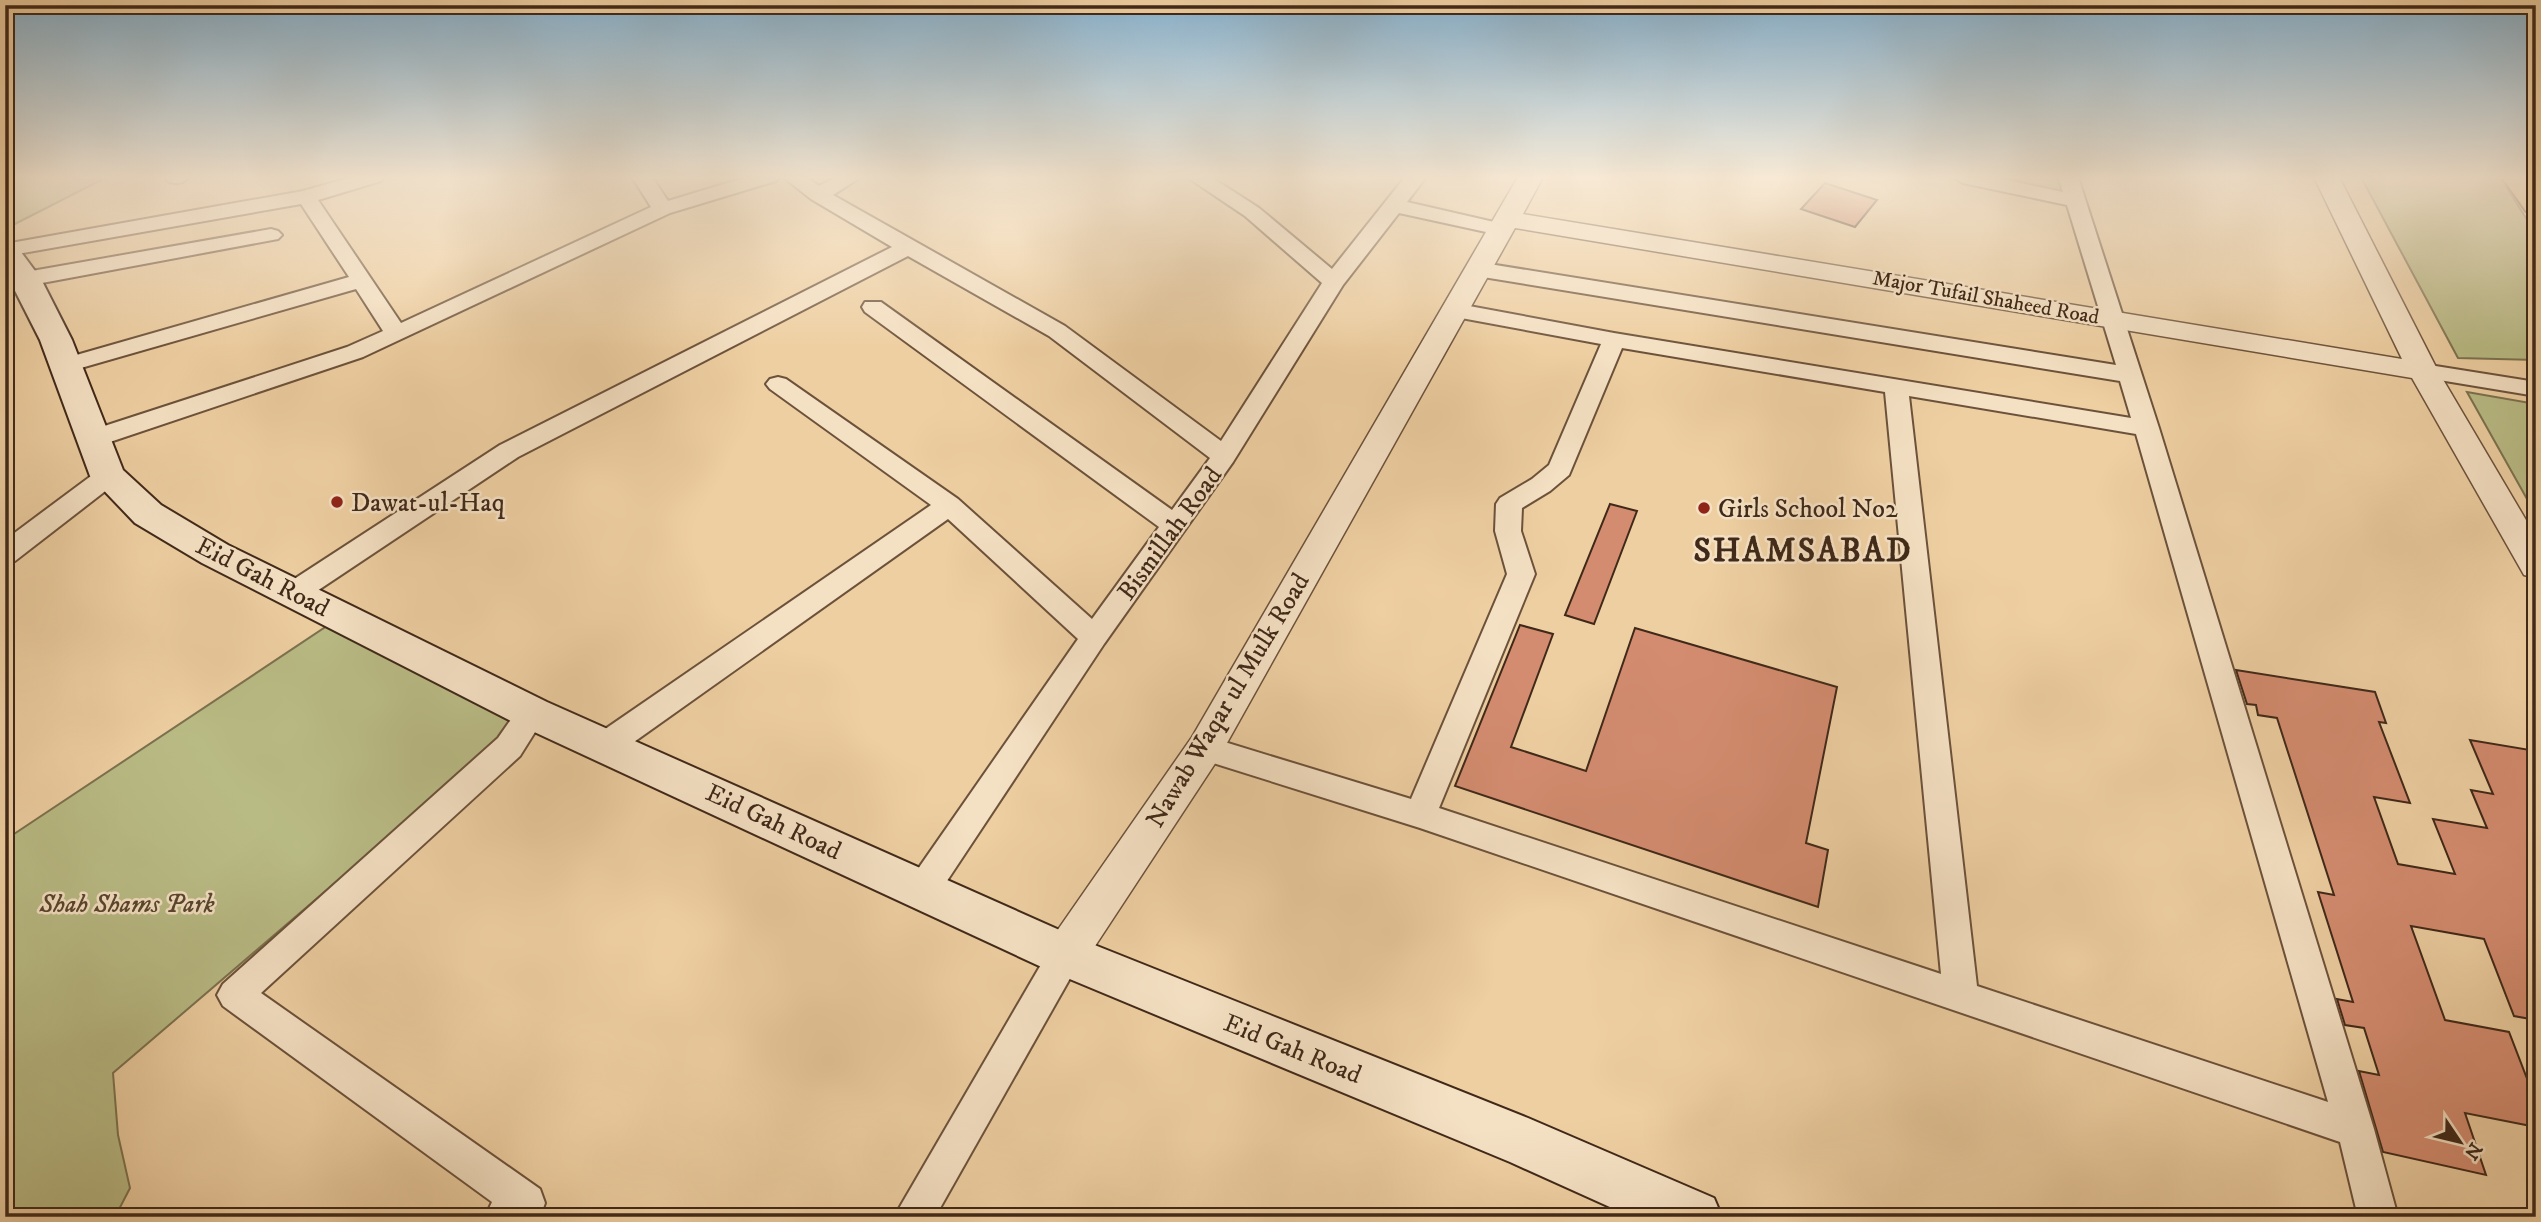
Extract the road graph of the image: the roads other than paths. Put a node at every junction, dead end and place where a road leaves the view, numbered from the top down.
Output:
1 (134, 234) edge
2 (331, 234) edge
3 (610, 234) edge
4 (886, 234) edge
5 (1278, 234) edge
6 (1373, 234) edge
7 (1497, 234) edge
8 (1567, 234) edge
9 (2086, 234) edge
10 (2355, 234) edge
11 (271, 235) dead end
12 (908, 247) junction
13 (13, 260) edge
14 (1477, 269) junction
15 (362, 280) junction
16 (1334, 282) junction
17 (873, 307) dead end
18 (1454, 310) junction
19 (2113, 319) junction
20 (396, 334) junction
21 (1614, 340) junction
22 (67, 365) junction
23 (2423, 371) junction
24 (2131, 375) junction
25 (778, 384) dead end
26 (1896, 387) junction
27 (2536, 389) edge
28 (2147, 428) junction
29 (1224, 456) junction
30 (102, 457) junction
31 (948, 505) junction
32 (1175, 525) junction
33 (5, 554) edge
34 (2536, 566) edge
35 (295, 592) junction
36 (1094, 637) junction
37 (532, 713) junction
38 (606, 745) junction
39 (1205, 748) junction
40 (1420, 815) junction
41 (923, 889) junction
42 (1065, 955) junction
43 (1961, 995) junction
44 (2355, 1129) junction
45 (504, 1217) edge
46 (914, 1217) edge
47 (1695, 1217) edge
48 (2378, 1217) edge

1 - 13 street
2 - 15 street
3 - 20 street
4 - 12 street
5 - 16 street
6 - 16 street, Bismillah Road
7 - 14 street, Nawab Waqar ul Mulk Road
8 - 19 street, Major Tufail Shaheed Road
9 - 19 street
10 - 23 street
11 - 13 street
12 - 29 street
12 - 35 street
13 - 22 main road, Eid Gah Road
14 - 18 street, Nawab Waqar ul Mulk Road
14 - 24 street
15 - 20 street
15 - 22 street
16 - 29 street, Bismillah Road
17 - 32 street
18 - 21 street
18 - 39 street, Nawab Waqar ul Mulk Road
19 - 23 street, Major Tufail Shaheed Road
19 - 24 street
20 - 30 street
21 - 26 street
21 - 40 street
22 - 30 main road, Eid Gah Road
23 - 27 street
23 - 34 street
24 - 28 street
25 - 31 street
26 - 28 street
26 - 43 street
28 - 44 street
29 - 32 street, Bismillah Road
30 - 33 street
30 - 35 main road, Eid Gah Road
31 - 36 street
31 - 38 street
32 - 36 street, Bismillah Road
35 - 37 main road, Eid Gah Road
36 - 41 street, Bismillah Road
37 - 38 main road, Eid Gah Road
37 - 45 street
38 - 41 main road, Eid Gah Road
39 - 40 street
39 - 42 street, Nawab Waqar ul Mulk Road
40 - 43 street
41 - 42 main road, Eid Gah Road
42 - 46 street, Nawab Waqar ul Mulk Road
42 - 47 main road, Eid Gah Road
43 - 44 street
44 - 48 street

